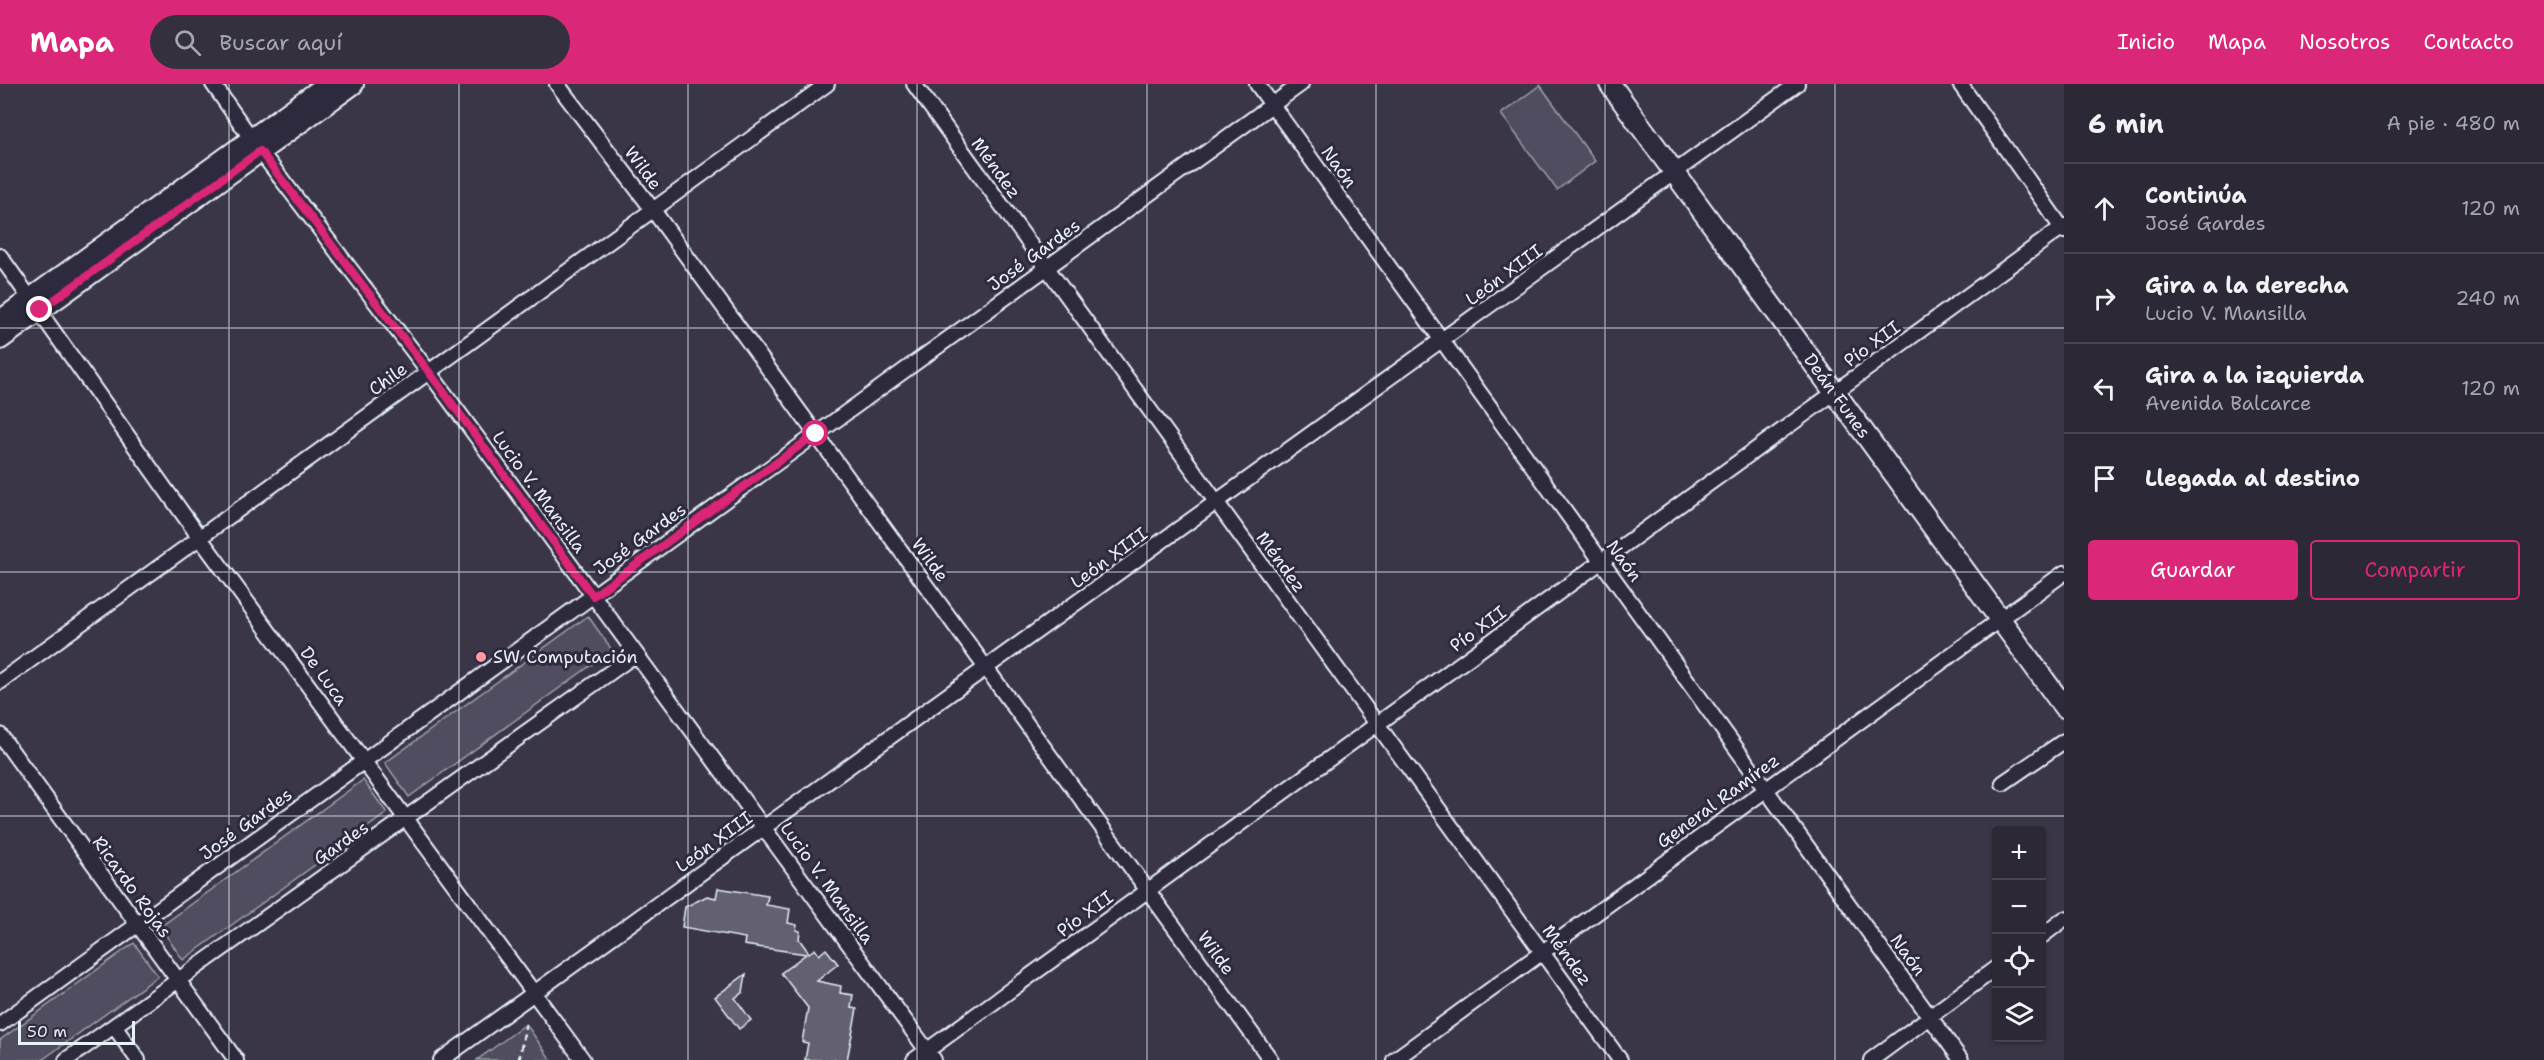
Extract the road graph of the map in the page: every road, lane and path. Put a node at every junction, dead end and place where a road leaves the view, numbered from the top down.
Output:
1 (213, 84) edge
2 (328, 84) edge
3 (353, 84) edge
4 (557, 84) edge
5 (827, 84) edge
6 (914, 84) edge
7 (1257, 84) edge
8 (1301, 84) edge
9 (1610, 84) edge
10 (1797, 84) edge
11 (1960, 84) edge
12 (1272, 105) junction
13 (256, 145) junction
14 (1675, 174) junction
15 (653, 210) junction
16 (2063, 228) edge
17 (0, 256) edge
18 (1046, 268) junction
19 (35, 304) junction
20 (0, 321) edge
21 (0, 339) edge
22 (1442, 341) junction
23 (429, 372) junction
24 (1835, 393) junction
25 (816, 434) junction
26 (1216, 503) junction
27 (200, 538) junction
28 (1602, 562) junction
29 (2064, 573) edge
30 (593, 596) junction
31 (2000, 620) junction
32 (636, 654) junction
33 (987, 668) junction
34 (0, 682) edge
35 (2064, 707) edge
36 (1376, 725) junction
37 (0, 735) edge
38 (2064, 741) edge
39 (364, 761) junction
40 (2004, 783) dead end
41 (1765, 788) junction
42 (406, 818) junction
43 (764, 828) junction
44 (1148, 890) junction
45 (2064, 920) edge
46 (138, 925) junction
47 (2045, 934) edge
48 (1543, 953) junction
49 (1992, 972) edge
50 (178, 981) junction
51 (534, 993) junction
52 (1930, 1017) junction
53 (0, 1024) edge
54 (526, 1024) dead end
55 (114, 1026) junction
56 (930, 1055) edge
57 (66, 1060) edge
58 (138, 1060) edge
59 (236, 1060) edge
60 (441, 1060) edge
61 (519, 1060) edge
62 (583, 1060) edge
63 (914, 1060) edge
64 (1271, 1060) edge
65 (1394, 1060) edge
66 (1620, 1060) edge
67 (1870, 1060) edge
68 (1961, 1060) edge

1 - 13 street, Lucio V. Mansilla
2 - 13 street
3 - 13 street
4 - 15 street, Wilde
5 - 15 street, Chile
6 - 18 street, Méndez
7 - 12 street, Naón
8 - 12 street, José Gardes
9 - 14 street, Deán Funes
10 - 14 street, León XIII
11 - 16 street
12 - 18 street, José Gardes
12 - 22 street, Naón
13 - 19 street
13 - 23 street, Lucio V. Mansilla
14 - 22 street, León XIII
14 - 24 street, Deán Funes
15 - 23 street, Chile
15 - 25 street, Wilde
16 - 24 street, Pío XII
17 - 19 street, De Luca
18 - 25 street, José Gardes
18 - 26 street, Méndez
19 - 20 street
19 - 21 street
19 - 27 street, De Luca
22 - 26 street, León XIII
22 - 28 street, Naón
23 - 27 street, Chile
23 - 30 street, Lucio V. Mansilla
24 - 28 street, Pío XII
24 - 31 street, Deán Funes
25 - 30 street, José Gardes
25 - 33 street, Wilde
26 - 33 street, León XIII
26 - 36 street, Méndez
27 - 34 street, Chile
27 - 39 street, De Luca
28 - 36 street, Pío XII
28 - 41 street, Naón
29 - 31 street, General Ramírez
30 - 32 street, Lucio V. Mansilla
30 - 39 street, José Gardes
31 - 35 street, Deán Funes
31 - 41 street, General Ramírez
32 - 42 street, Gardes
32 - 43 street, Lucio V. Mansilla
33 - 43 street, León XIII
33 - 44 street, Wilde
36 - 44 street, Pío XII
36 - 48 street, Méndez
37 - 46 street, Ricardo Rojas
38 - 40 street
39 - 42 street, De Luca
39 - 46 street, José Gardes
41 - 48 street, General Ramírez
41 - 52 street, Naón
42 - 50 street, Gardes
42 - 51 street, De Luca
43 - 51 street, León XIII
43 - 56 street, Lucio V. Mansilla
44 - 56 street, Pío XII
44 - 64 street, Wilde
45 - 47 street
46 - 50 street, Ricardo Rojas
46 - 53 street, José Gardes
48 - 65 street, General Ramírez
48 - 66 street, Méndez
49 - 52 street
50 - 55 street, Gardes
50 - 59 street, Ricardo Rojas
51 - 60 street, León XIII
51 - 62 street, De Luca
52 - 67 street
52 - 68 street, Naón
54 - 61 path
55 - 57 street, Gardes
55 - 58 street
56 - 63 street, Pío XII

